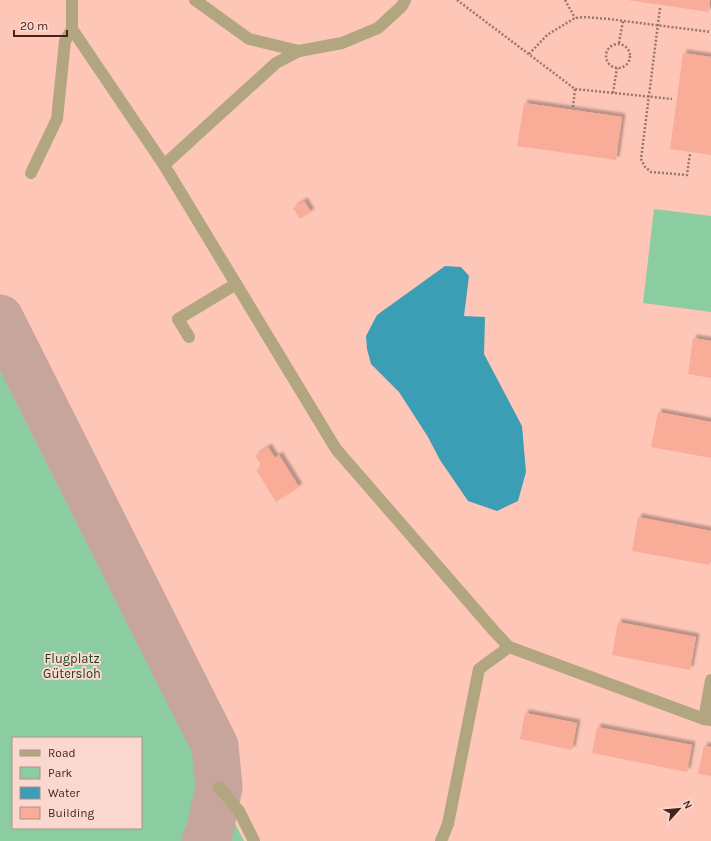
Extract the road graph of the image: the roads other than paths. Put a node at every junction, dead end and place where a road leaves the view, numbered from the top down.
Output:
1 (72, 0) edge
2 (195, 0) edge
3 (405, 0) edge
4 (72, 28) junction
5 (298, 51) junction
6 (164, 165) junction
7 (31, 173) dead end
8 (236, 284) junction
9 (189, 337) dead end
10 (509, 647) junction
11 (711, 680) edge
12 (707, 719) edge
13 (219, 787) dead end
14 (254, 841) edge
15 (442, 841) edge

1 - 4 lane
2 - 5 lane
3 - 5 lane
4 - 6 lane
4 - 7 lane
5 - 6 lane
6 - 8 lane
8 - 9 lane
8 - 10 lane
10 - 12 lane
10 - 15 lane
11 - 12 lane
13 - 14 lane

